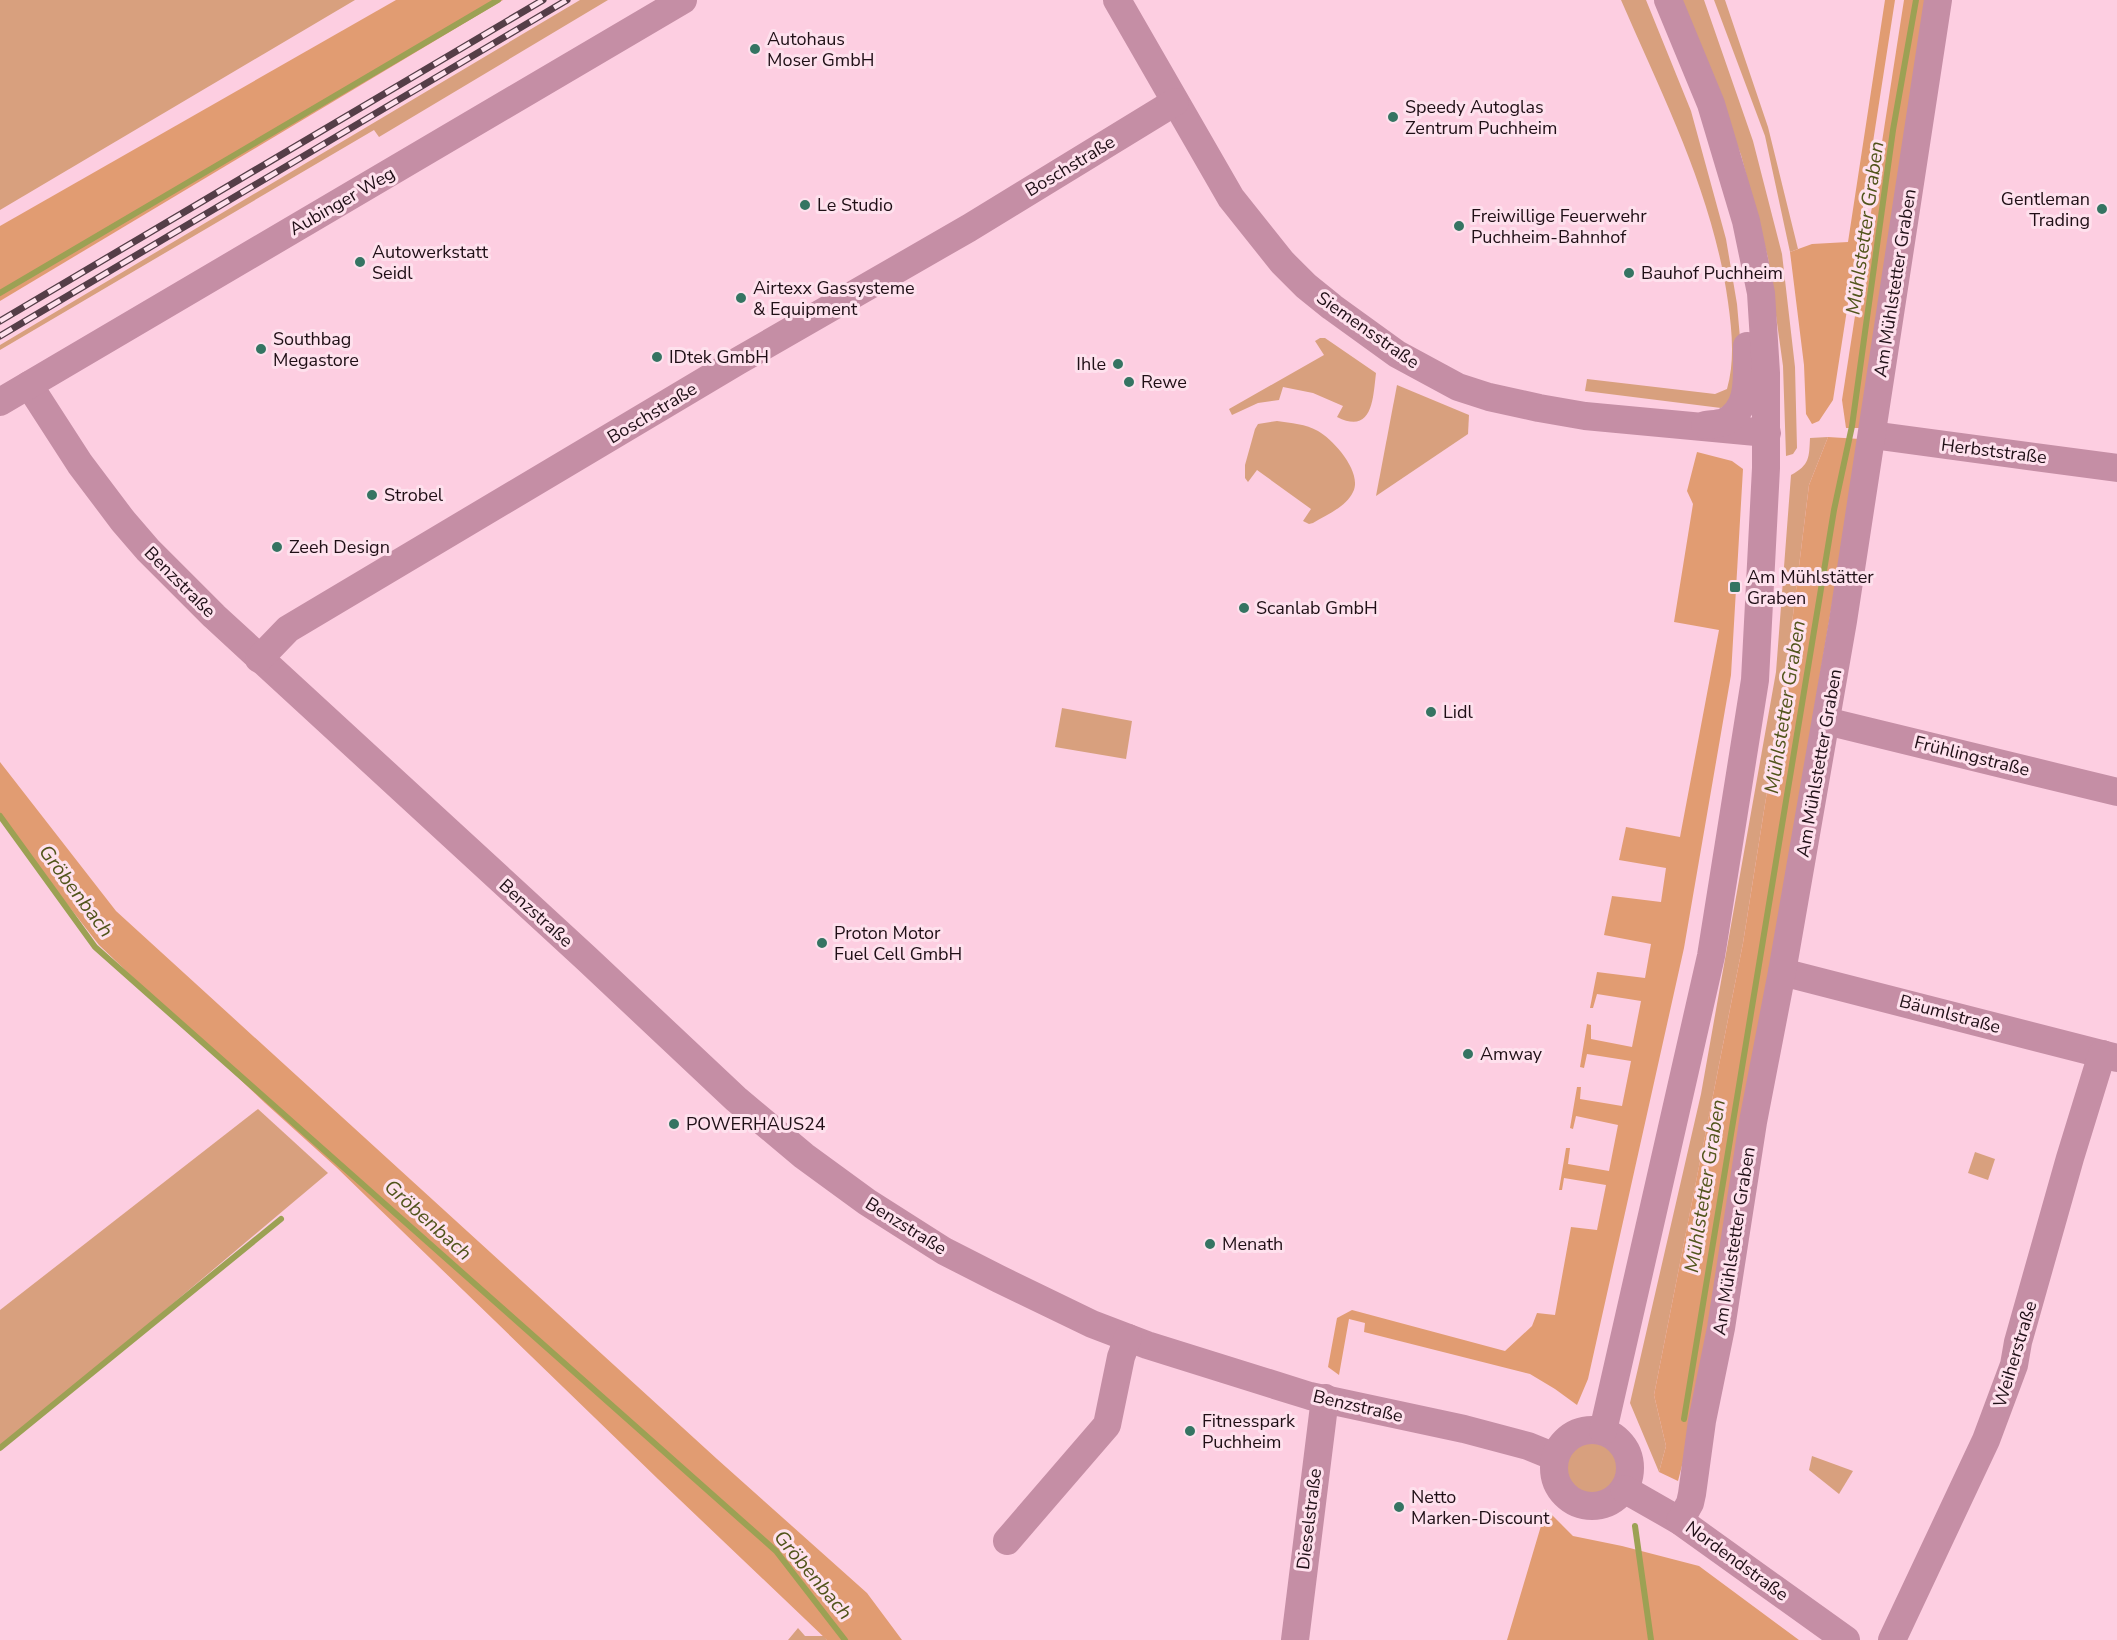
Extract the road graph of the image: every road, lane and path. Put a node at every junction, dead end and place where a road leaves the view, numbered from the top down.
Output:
1 (683, 0) edge
2 (1117, 0) edge
3 (1668, 0) edge
4 (1938, 0) edge
5 (1175, 102) junction
6 (1711, 104) junction
7 (29, 385) junction
8 (0, 402) edge
9 (1699, 426) junction
10 (1767, 433) junction
11 (1872, 435) junction
12 (2117, 468) edge
13 (259, 659) junction
14 (1826, 721) junction
15 (2117, 792) edge
16 (1782, 972) junction
17 (2109, 1056) edge
18 (1128, 1338) junction
19 (1324, 1398) junction
20 (1604, 1431) junction
21 (1555, 1457) junction
22 (1624, 1489) junction
23 (1680, 1521) junction
24 (1007, 1541) dead end
25 (1295, 1640) edge
26 (1846, 1640) edge
27 (1892, 1640) edge

1 - 7 street, Aubinger Weg
2 - 5 street, Siemensstraße
3 - 6 street
4 - 11 street, Am Mühlstetter Graben
5 - 9 street, Siemensstraße
5 - 13 street, Boschstraße
6 - 9 street
6 - 10 street
7 - 8 street, Aubinger Weg
7 - 13 street, Benzstraße
9 - 10 street, Siemensstraße
10 - 20 street
11 - 12 street, Herbststraße
11 - 14 street, Am Mühlstetter Graben
13 - 18 street, Benzstraße
14 - 15 street, Frühlingstraße
14 - 16 street, Am Mühlstetter Graben
16 - 17 street, Bäumlstraße
16 - 23 street, Am Mühlstetter Graben
17 - 27 street, Weiherstraße
18 - 19 street, Benzstraße
18 - 24 street
19 - 21 street, Benzstraße
19 - 25 street, Dieselstraße
20 - 21 street
20 - 22 street
21 - 22 street
22 - 23 street, Nordendstraße
23 - 26 street, Nordendstraße

